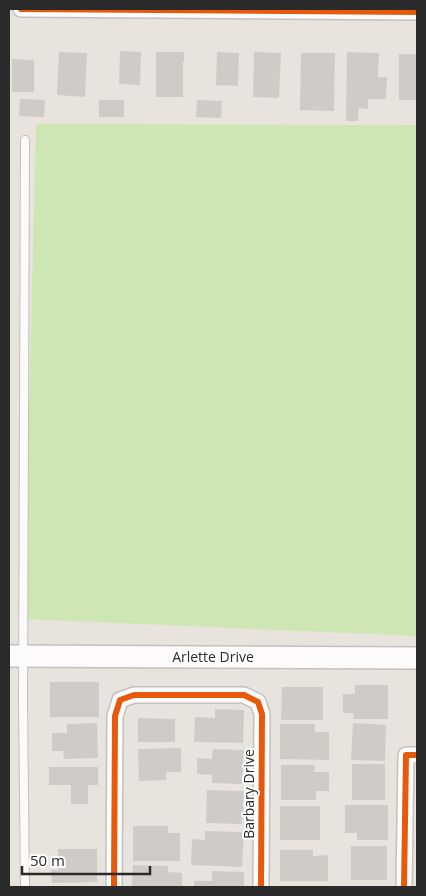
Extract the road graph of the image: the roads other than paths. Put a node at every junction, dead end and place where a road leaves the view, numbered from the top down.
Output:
1 (21, 9) edge
2 (417, 12) edge
3 (25, 140) dead end
4 (16, 656) edge
5 (417, 658) edge
6 (411, 755) edge
7 (25, 887) edge
8 (114, 887) edge
9 (261, 887) edge
10 (404, 887) edge

1 - 2 street
3 - 4 lane
4 - 5 street, Arlette Drive
4 - 7 lane
6 - 10 street
8 - 9 street, Barbary Drive

